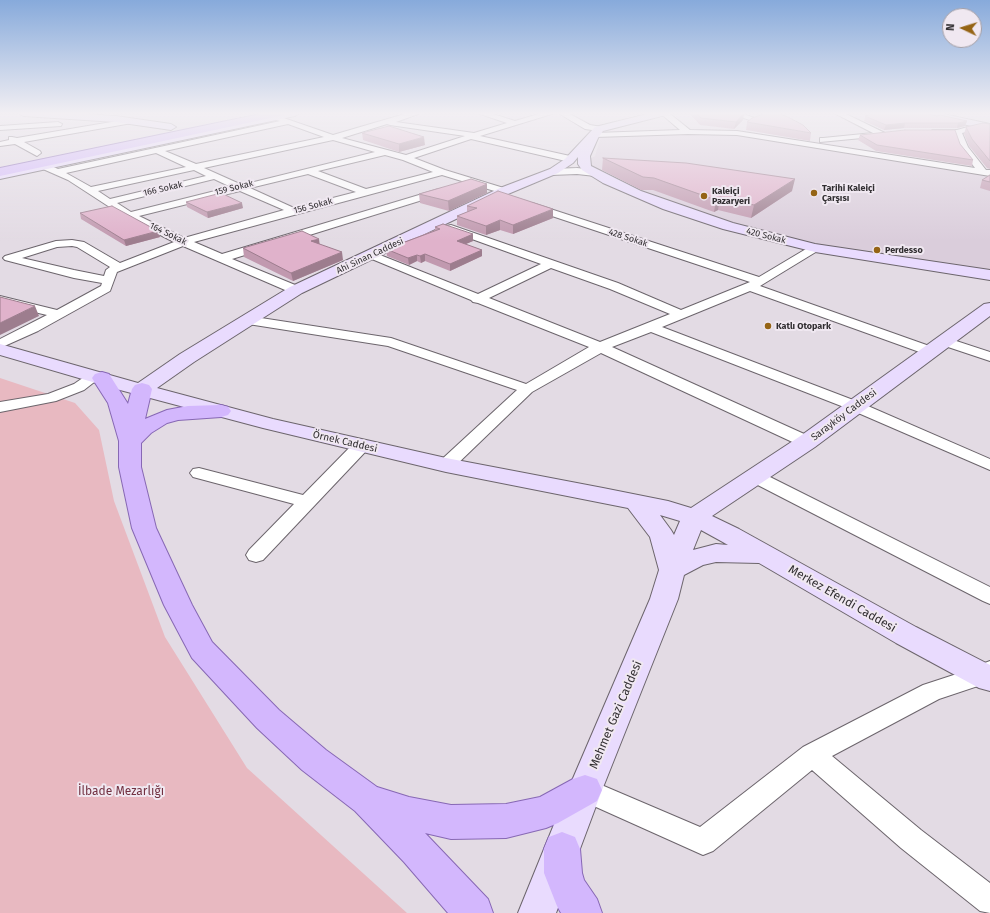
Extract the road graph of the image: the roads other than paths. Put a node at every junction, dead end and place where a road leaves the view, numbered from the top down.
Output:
1 (47, 156) edge
2 (78, 156) edge
3 (104, 156) edge
4 (125, 156) edge
5 (174, 156) joint
6 (246, 156) edge
7 (371, 156) edge
8 (398, 156) edge
9 (413, 156) edge
10 (556, 156) edge
11 (573, 156) edge
12 (584, 156) edge
13 (884, 156) edge
14 (971, 156) edge
15 (406, 158) junction
16 (570, 159) junction
17 (159, 160) dead end
18 (0, 165) edge
19 (195, 166) junction
20 (51, 169) junction
21 (308, 171) junction
22 (0, 172) edge
23 (442, 172) junction
24 (551, 172) junction
25 (986, 172) edge
26 (595, 173) junction
27 (93, 174) dead end
28 (0, 175) edge
29 (217, 176) junction
30 (71, 178) junction
31 (474, 182) junction
32 (240, 187) junction
33 (88, 190) junction
34 (366, 192) junction
35 (507, 197) junction
36 (108, 202) junction
37 (293, 211) junction
38 (129, 215) junction
39 (438, 223) junction
40 (183, 242) junction
41 (815, 248) junction
42 (372, 255) junction
43 (222, 258) junction
44 (5, 259) edge
45 (552, 263) junction
46 (118, 267) junction
47 (990, 275) edge
48 (108, 280) junction
49 (755, 284) junction
50 (296, 290) junction
51 (477, 299) junction
52 (0, 300) edge
53 (990, 308) edge
54 (59, 314) junction
55 (680, 314) junction
56 (248, 320) junction
57 (651, 327) junction
58 (0, 344) edge
59 (937, 346) junction
60 (600, 347) junction
61 (0, 349) edge
62 (990, 357) edge
63 (98, 377) junction
64 (142, 389) junction
65 (527, 389) junction
66 (855, 406) junction
67 (0, 407) edge
68 (221, 411) junction
69 (130, 441) junction
70 (807, 442) junction
71 (360, 446) junction
72 (990, 465) edge
73 (446, 466) junction
74 (199, 473) dead end
75 (756, 476) junction
76 (307, 502) junction
77 (636, 502) junction
78 (694, 517) junction
79 (764, 554) junction
80 (256, 555) dead end
81 (672, 570) junction
82 (990, 596) edge
83 (988, 675) edge
84 (812, 755) junction
85 (585, 790) junction
86 (367, 800) junction
87 (562, 849) junction
88 (990, 901) edge
89 (474, 913) edge
90 (537, 913) edge
91 (583, 913) edge

1 - 18 main road
2 - 22 main road
3 - 20 street
4 - 20 street
5 - 17 street
5 - 19 street
6 - 19 street
7 - 21 street, 159 Sokak
8 - 15 street, 428 Sokak
9 - 15 street
10 - 16 street
11 - 16 street, Ahi Sinan Caddesi
12 - 26 street, 420 Sokak
13 - 25 street
14 - 25 street
15 - 23 street, 428 Sokak
16 - 24 street, Ahi Sinan Caddesi
19 - 29 street
19 - 33 street
20 - 28 street
20 - 30 street, 164 Sokak
21 - 32 street, 159 Sokak
21 - 34 street
23 - 31 street, 428 Sokak
23 - 34 street, 156 Sokak
24 - 26 street
24 - 35 street, Ahi Sinan Caddesi
26 - 41 street, 420 Sokak
27 - 30 street
29 - 32 street
29 - 36 street, 166 Sokak
30 - 33 street, 164 Sokak
31 - 35 street, 428 Sokak
31 - 43 street
32 - 37 street
32 - 38 street, 159 Sokak
33 - 36 street, 164 Sokak
34 - 37 street, 156 Sokak
35 - 39 street, Ahi Sinan Caddesi
35 - 49 street, 428 Sokak
36 - 38 street, 164 Sokak
37 - 40 street, 156 Sokak
38 - 40 street, 164 Sokak
39 - 42 street, Ahi Sinan Caddesi
39 - 45 street
40 - 43 street, 164 Sokak
40 - 46 street, 156 Sokak
41 - 47 street, 420 Sokak
41 - 49 street
42 - 50 street, Ahi Sinan Caddesi
42 - 51 street
43 - 50 street, 164 Sokak
44 - 46 street
44 - 48 street
45 - 51 street
45 - 55 street
46 - 48 street
48 - 54 street
49 - 55 street
49 - 59 street, 428 Sokak
50 - 56 street, Ahi Sinan Caddesi
51 - 60 street
52 - 54 street
53 - 59 street, Sarayköy Caddesi
54 - 58 street
55 - 57 street
56 - 64 street, Ahi Sinan Caddesi
56 - 65 street
57 - 60 street
57 - 66 street
59 - 62 street, 428 Sokak
59 - 66 street, Sarayköy Caddesi
60 - 65 street
60 - 70 street
61 - 63 street, Örnek Caddesi
63 - 64 street, Örnek Caddesi
63 - 67 street
63 - 69 main road
64 - 68 street, Örnek Caddesi
64 - 69 main road
65 - 73 street
66 - 70 street, Sarayköy Caddesi
66 - 72 street
68 - 69 main road
68 - 71 street, Örnek Caddesi
69 - 86 main road
70 - 75 street, Sarayköy Caddesi
71 - 73 street, Örnek Caddesi
71 - 76 street
73 - 77 street, Örnek Caddesi
74 - 76 street
75 - 78 street, Sarayköy Caddesi
75 - 82 street
76 - 80 street
77 - 78 street, Örnek Caddesi
77 - 81 street
78 - 79 street, Merkez Efendi Caddesi
78 - 81 street, Mehmet Gazi Caddesi
79 - 81 street
79 - 83 street, Merkez Efendi Caddesi
81 - 85 street, Mehmet Gazi Caddesi
83 - 84 street
84 - 85 street
84 - 88 street
85 - 86 main road
85 - 87 street, Mehmet Gazi Caddesi
86 - 89 main road
87 - 90 street, Mehmet Gazi Caddesi
87 - 91 main road

